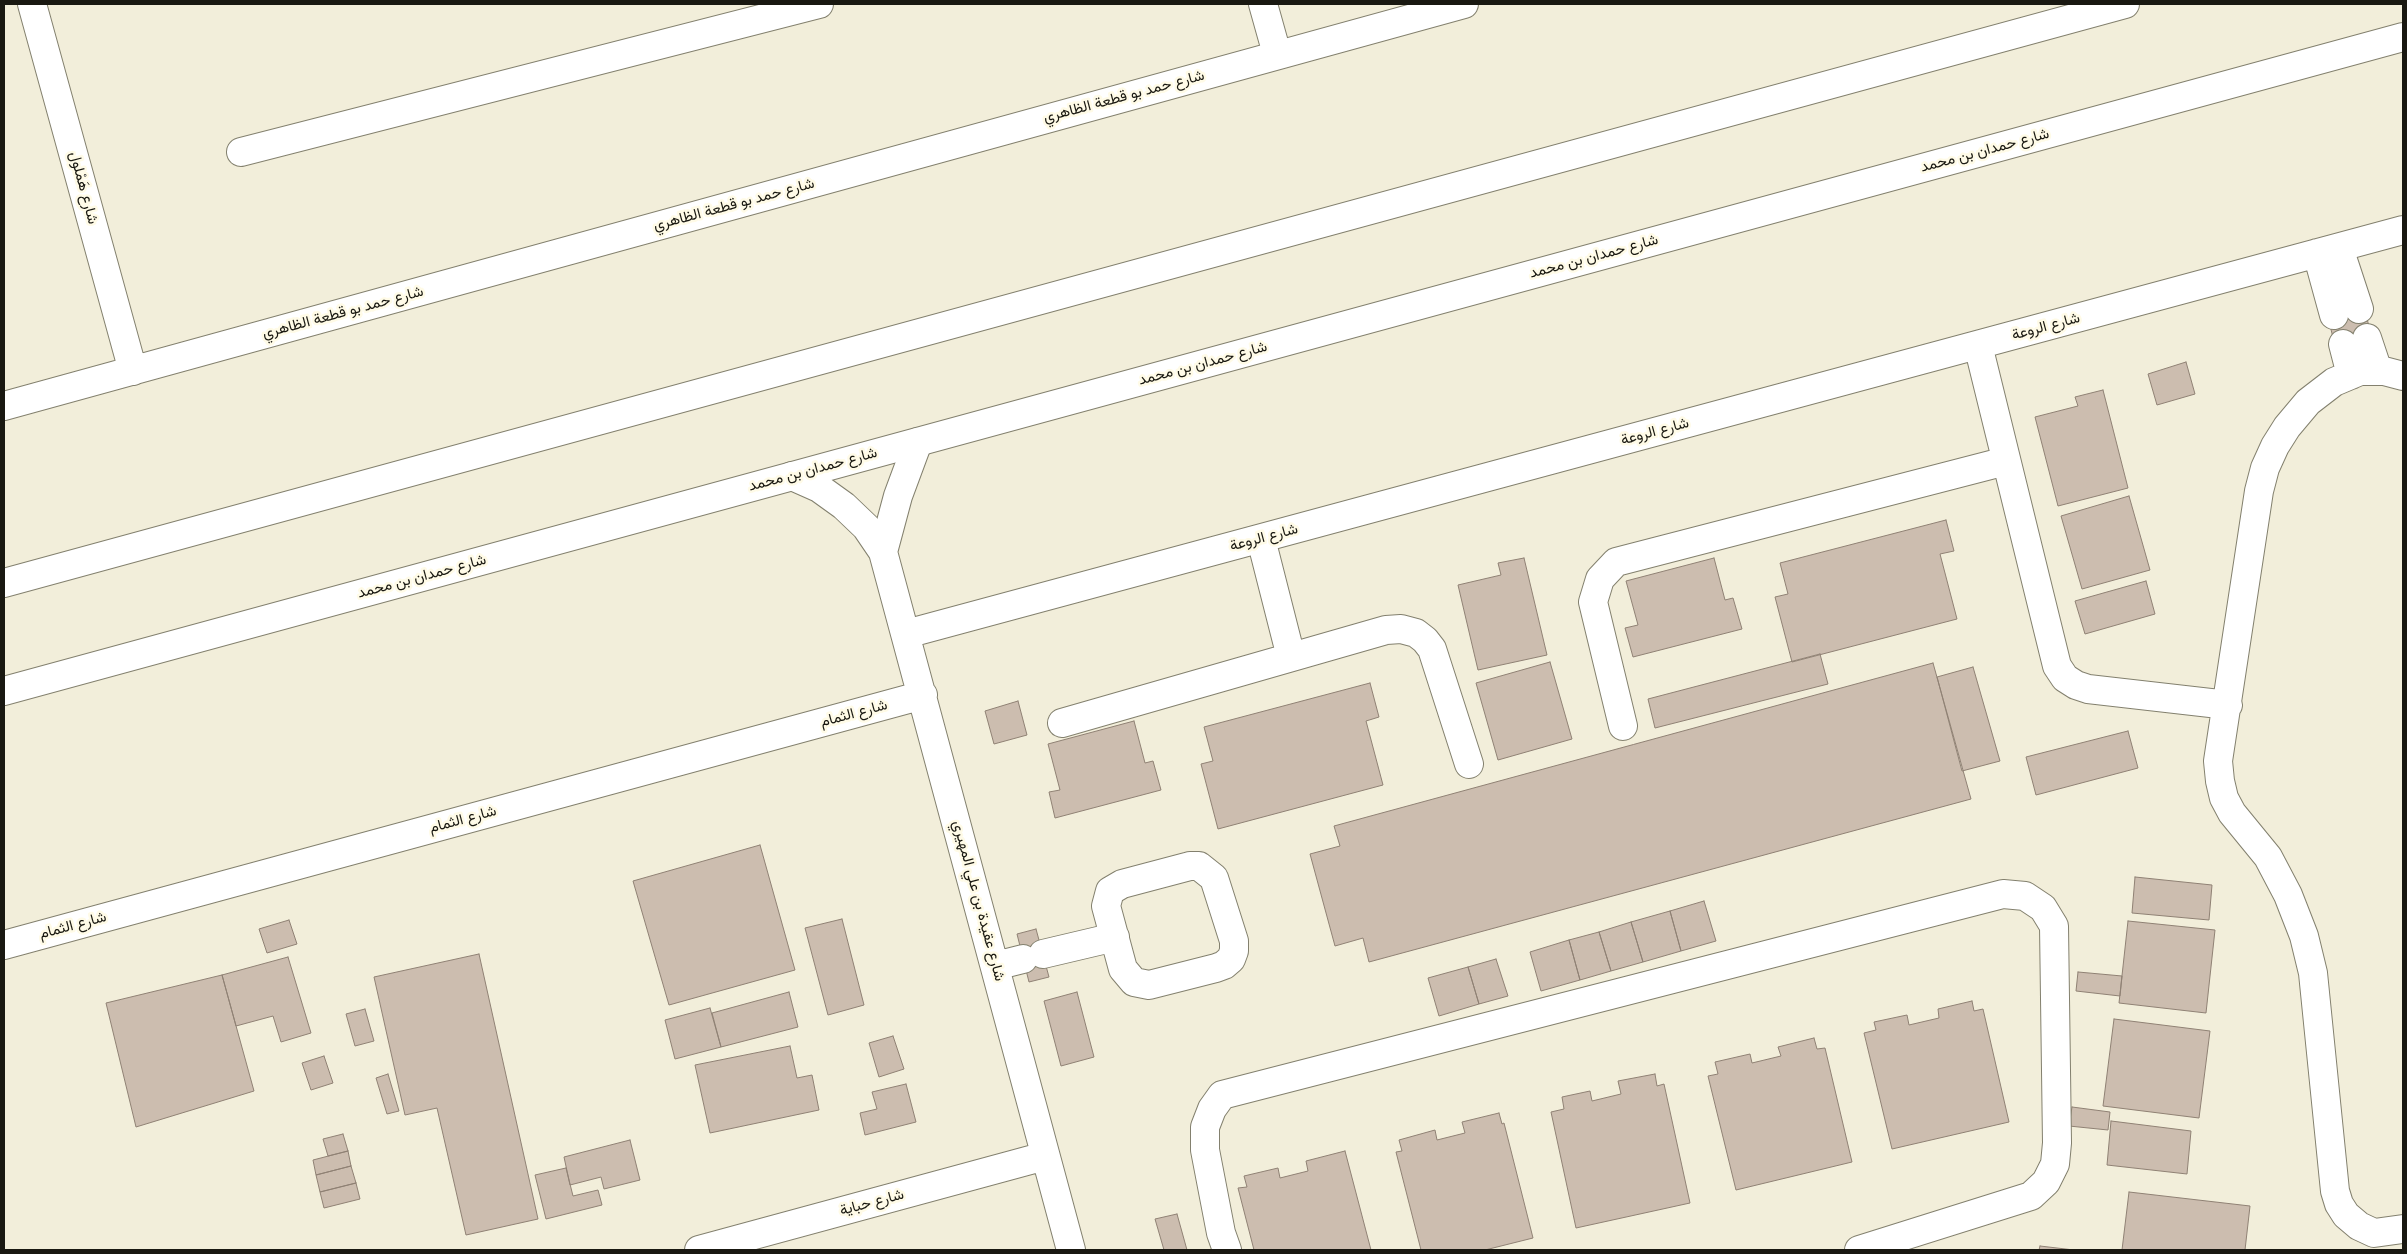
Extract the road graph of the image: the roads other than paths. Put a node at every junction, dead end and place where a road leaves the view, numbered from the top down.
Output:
1 (32, 4) edge
2 (819, 4) edge
3 (1262, 4) edge
4 (1464, 4) edge
5 (2125, 4) edge
6 (2403, 37) edge
7 (1277, 54) junction
8 (241, 152) dead end
9 (2403, 230) edge
10 (2328, 250) junction
11 (2346, 312) dead end
12 (1978, 346) junction
13 (133, 371) junction
14 (2391, 373) edge
15 (2351, 375) junction
16 (4, 406) edge
17 (918, 442) junction
18 (2006, 460) junction
19 (792, 476) junction
20 (1261, 538) junction
21 (883, 552) junction
22 (4, 583) edge
23 (906, 634) junction
24 (1292, 657) junction
25 (4, 691) edge
26 (923, 695) junction
27 (2228, 705) junction
28 (1062, 723) dead end
29 (1623, 726) dead end
30 (1469, 764) dead end
31 (1114, 937) junction
32 (4, 945) edge
33 (995, 966) junction
34 (1045, 1156) junction
35 (2403, 1229) edge
36 (699, 1250) edge
37 (1071, 1250) edge
38 (1227, 1250) edge
39 (1859, 1250) edge

1 - 13 street, شارع هَمْلول
2 - 8 street
3 - 7 street
4 - 7 street, شارع حمد بو قطعة الظاهري
5 - 22 street
6 - 17 street, شارع حمدان بن محمد
7 - 13 street, شارع حمد بو قطعة الظاهري
9 - 10 street, شارع الروعة
10 - 11 street
10 - 12 street, شارع الروعة
12 - 18 street
12 - 20 street, شارع الروعة
13 - 16 street, شارع حمد بو قطعة الظاهري
14 - 15 street
14 - 15 street
15 - 27 street
17 - 19 street, شارع حمدان بن محمد
17 - 21 street
18 - 27 street
18 - 29 street
19 - 21 street, شارع عقيدة بن علي المهيري
19 - 25 street, شارع حمدان بن محمد
20 - 23 street, شارع الروعة
20 - 24 street
21 - 23 street, شارع عقيدة بن علي المهيري
23 - 26 street, شارع عقيدة بن علي المهيري
24 - 28 street
24 - 30 street
26 - 32 street, شارع الثمام
26 - 33 street, شارع عقيدة بن علي المهيري
27 - 35 street
31 - 31 street
31 - 33 street
33 - 34 street, شارع عقيدة بن علي المهيري
34 - 36 street, شارع حباية
34 - 37 street, شارع عقيدة بن علي المهيري
38 - 39 street

